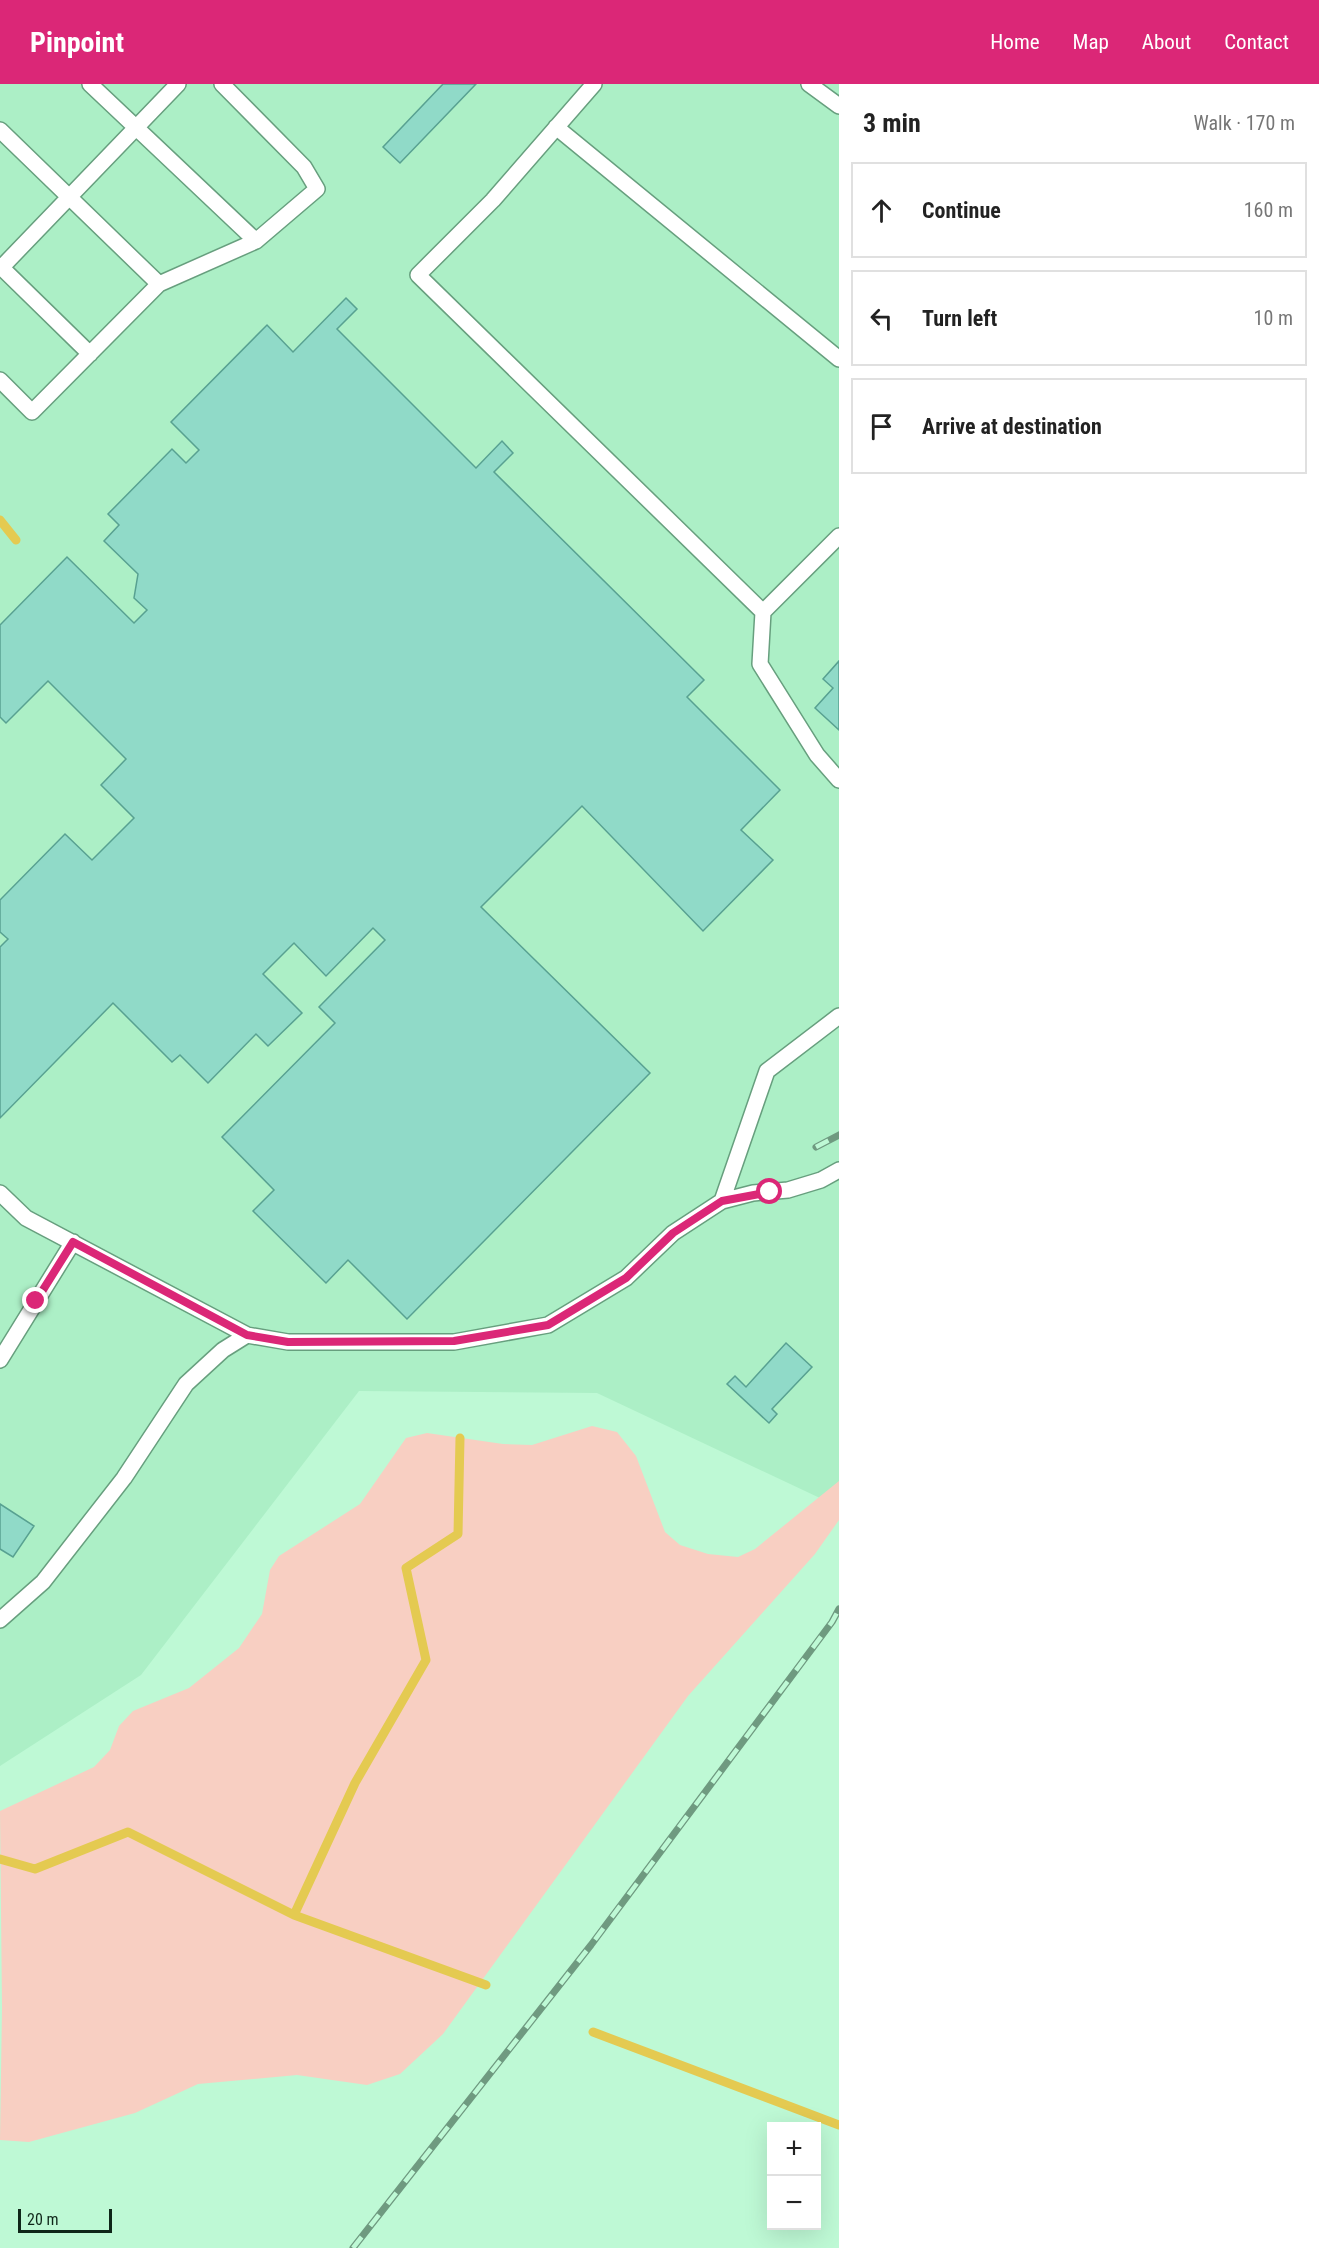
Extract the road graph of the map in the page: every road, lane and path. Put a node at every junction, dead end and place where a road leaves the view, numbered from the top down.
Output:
1 (90, 84) edge
2 (178, 84) edge
3 (222, 84) edge
4 (594, 84) edge
5 (809, 84) edge
6 (839, 106) edge
7 (556, 127) junction
8 (137, 128) junction
9 (0, 130) edge
10 (70, 197) junction
11 (256, 241) junction
12 (0, 267) edge
13 (159, 284) junction
14 (90, 354) junction
15 (839, 359) edge
16 (0, 380) edge
17 (839, 536) edge
18 (763, 612) junction
19 (839, 780) edge
20 (839, 1016) edge
21 (839, 1170) edge
22 (0, 1193) edge
23 (722, 1201) junction
24 (73, 1242) junction
25 (247, 1335) junction
26 (0, 1360) edge
27 (0, 1620) edge

1 - 8 lane
2 - 8 lane
3 - 11 lane
4 - 7 lane
5 - 6 lane
7 - 15 lane
7 - 18 lane
8 - 10 lane
8 - 11 lane
9 - 10 lane
10 - 12 lane
10 - 13 lane
11 - 13 lane
12 - 14 lane
13 - 14 lane
14 - 16 lane
17 - 18 lane
18 - 19 lane
20 - 23 lane
21 - 23 lane
22 - 24 lane
23 - 25 lane
24 - 25 lane
24 - 26 lane
25 - 27 lane

